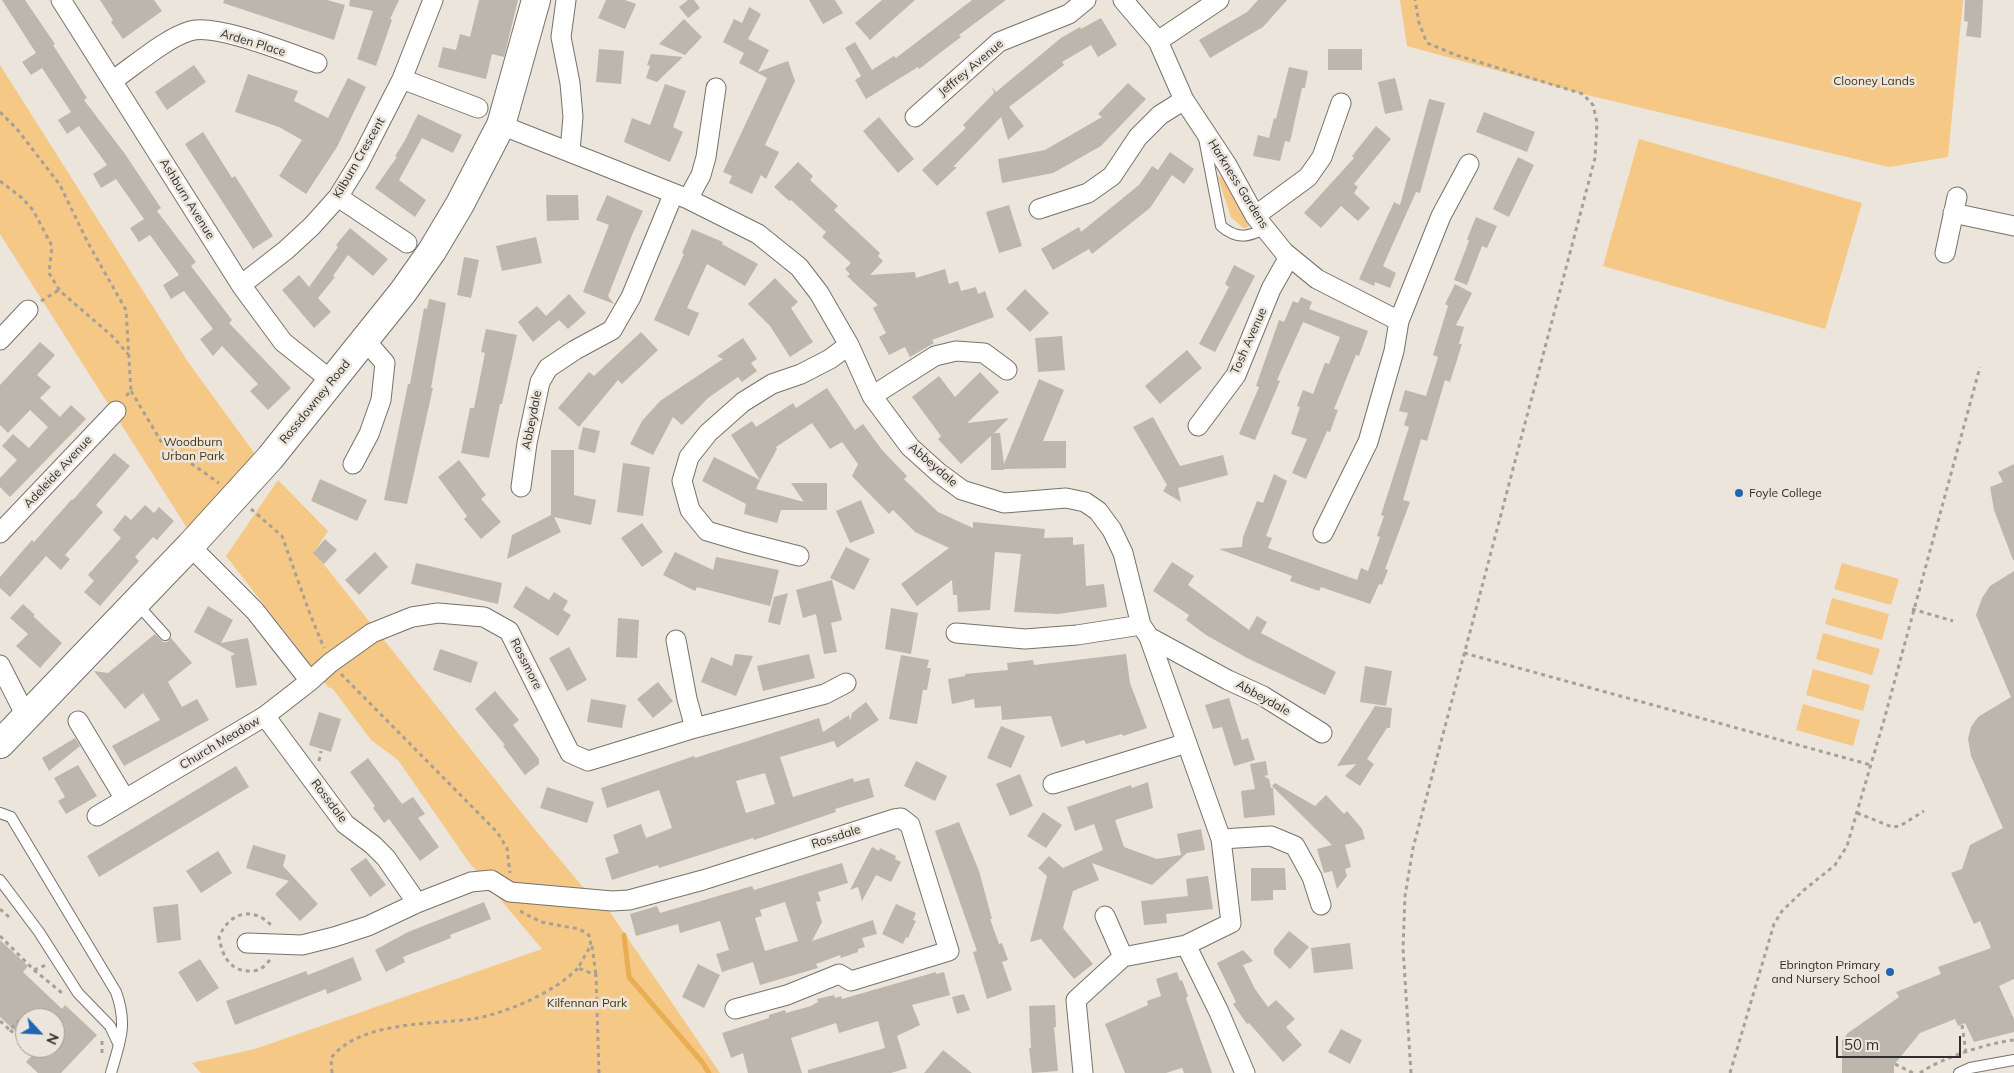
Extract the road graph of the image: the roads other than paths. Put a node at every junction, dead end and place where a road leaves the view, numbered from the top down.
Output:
1 (62, 0) edge
2 (433, 0) edge
3 (536, 0) edge
4 (566, 0) edge
5 (1086, 0) edge
6 (1123, 0) edge
7 (1219, 0) edge
8 (1158, 41) junction
9 (317, 63) dead end
10 (402, 79) junction
11 (112, 81) junction
12 (716, 88) dead end
13 (1184, 100) junction
14 (1341, 103) dead end
15 (478, 108) dead end
16 (915, 117) dead end
17 (501, 125) junction
18 (1201, 126) junction
19 (570, 151) junction
20 (1469, 164) dead end
21 (338, 197) junction
22 (680, 197) junction
23 (1039, 209) dead end
24 (1260, 222) junction
25 (2014, 226) edge
26 (407, 243) dead end
27 (1284, 252) junction
28 (1945, 253) dead end
29 (241, 285) junction
30 (28, 310) dead end
31 (1399, 321) junction
32 (364, 339) junction
33 (0, 340) edge
34 (849, 345) junction
35 (1007, 370) dead end
36 (333, 382) junction
37 (872, 396) junction
38 (116, 411) road end
39 (1198, 426) dead end
40 (353, 464) dead end
41 (521, 487) dead end
42 (0, 533) edge
43 (1323, 533) dead end
44 (190, 546) junction
45 (799, 556) dead end
46 (136, 603) junction
47 (1145, 631) junction
48 (956, 633) dead end
49 (165, 635) dead end
50 (676, 640) dead end
51 (0, 665) edge
52 (310, 681) junction
53 (846, 683) dead end
54 (26, 716) junction
55 (266, 716) junction
56 (78, 721) dead end
57 (696, 728) junction
58 (1322, 733) dead end
59 (1187, 743) junction
60 (0, 744) edge
61 (1054, 784) dead end
62 (125, 799) junction
63 (0, 813) edge
64 (98, 816) dead end
65 (1221, 840) junction
66 (0, 880) edge
67 (417, 903) junction
68 (1321, 905) dead end
69 (1105, 916) dead end
70 (247, 943) dead end
71 (1186, 945) junction
72 (1124, 957) junction
73 (735, 1009) dead end
74 (118, 1045) junction
75 (2014, 1060) edge
76 (111, 1073) edge
77 (1083, 1073) edge
78 (1245, 1073) edge
79 (1959, 1073) edge

1 - 11 street, Ashburn Avenue
2 - 10 street, Kilburn Crescent
3 - 17 main road, Rossdowney Road
4 - 19 street
5 - 16 street, Jeffrey Avenue
6 - 8 street, Harkness Gardens
7 - 8 street
8 - 13 street, Harkness Gardens
9 - 11 street, Arden Place
10 - 15 street
10 - 21 street, Kilburn Crescent
11 - 29 street, Ashburn Avenue
12 - 22 street, Abbeydale
13 - 18 street, Harkness Gardens
13 - 23 street
14 - 24 street
17 - 19 street, Abbeydale
17 - 32 main road, Rossdowney Road
18 - 24 street, Harkness Gardens
18 - 24 lane
19 - 22 street, Abbeydale
20 - 31 street
21 - 26 street
21 - 29 street, Kilburn Crescent
22 - 34 street, Abbeydale
22 - 41 street, Abbeydale
24 - 27 street, Harkness Gardens
25 - 28 street
27 - 31 street, Harkness Gardens
27 - 39 street, Tosh Avenue
29 - 36 street, Ashburn Avenue
30 - 33 street
31 - 43 street
32 - 36 main road, Rossdowney Road
32 - 40 street
34 - 37 street, Abbeydale
34 - 45 street
35 - 37 street
36 - 44 main road, Rossdowney Road
37 - 47 street, Abbeydale
38 - 42 street, Adeleide Avenue
44 - 46 main road, Rossdowney Road
44 - 52 street
46 - 49 lane
46 - 54 main road, Rossdowney Road
47 - 48 street
47 - 58 street, Abbeydale
47 - 59 street, Abbeydale
50 - 57 street
51 - 54 street
52 - 55 street, Church Meadow
52 - 57 street, Rossmore
53 - 57 street, Rossmore
54 - 60 main road, Rossdowney Road
55 - 62 street, Church Meadow
55 - 67 street, Rossdale
56 - 62 street
59 - 61 street
59 - 65 street, Abbeydale
62 - 64 street, Church Meadow
63 - 74 lane
65 - 68 street
65 - 71 street, Abbeydale
66 - 74 lane
67 - 70 street, Rossdale
67 - 73 street, Rossdale
69 - 72 street
71 - 72 street, Abbeydale
71 - 78 street
72 - 77 street
74 - 76 lane
75 - 79 lane

